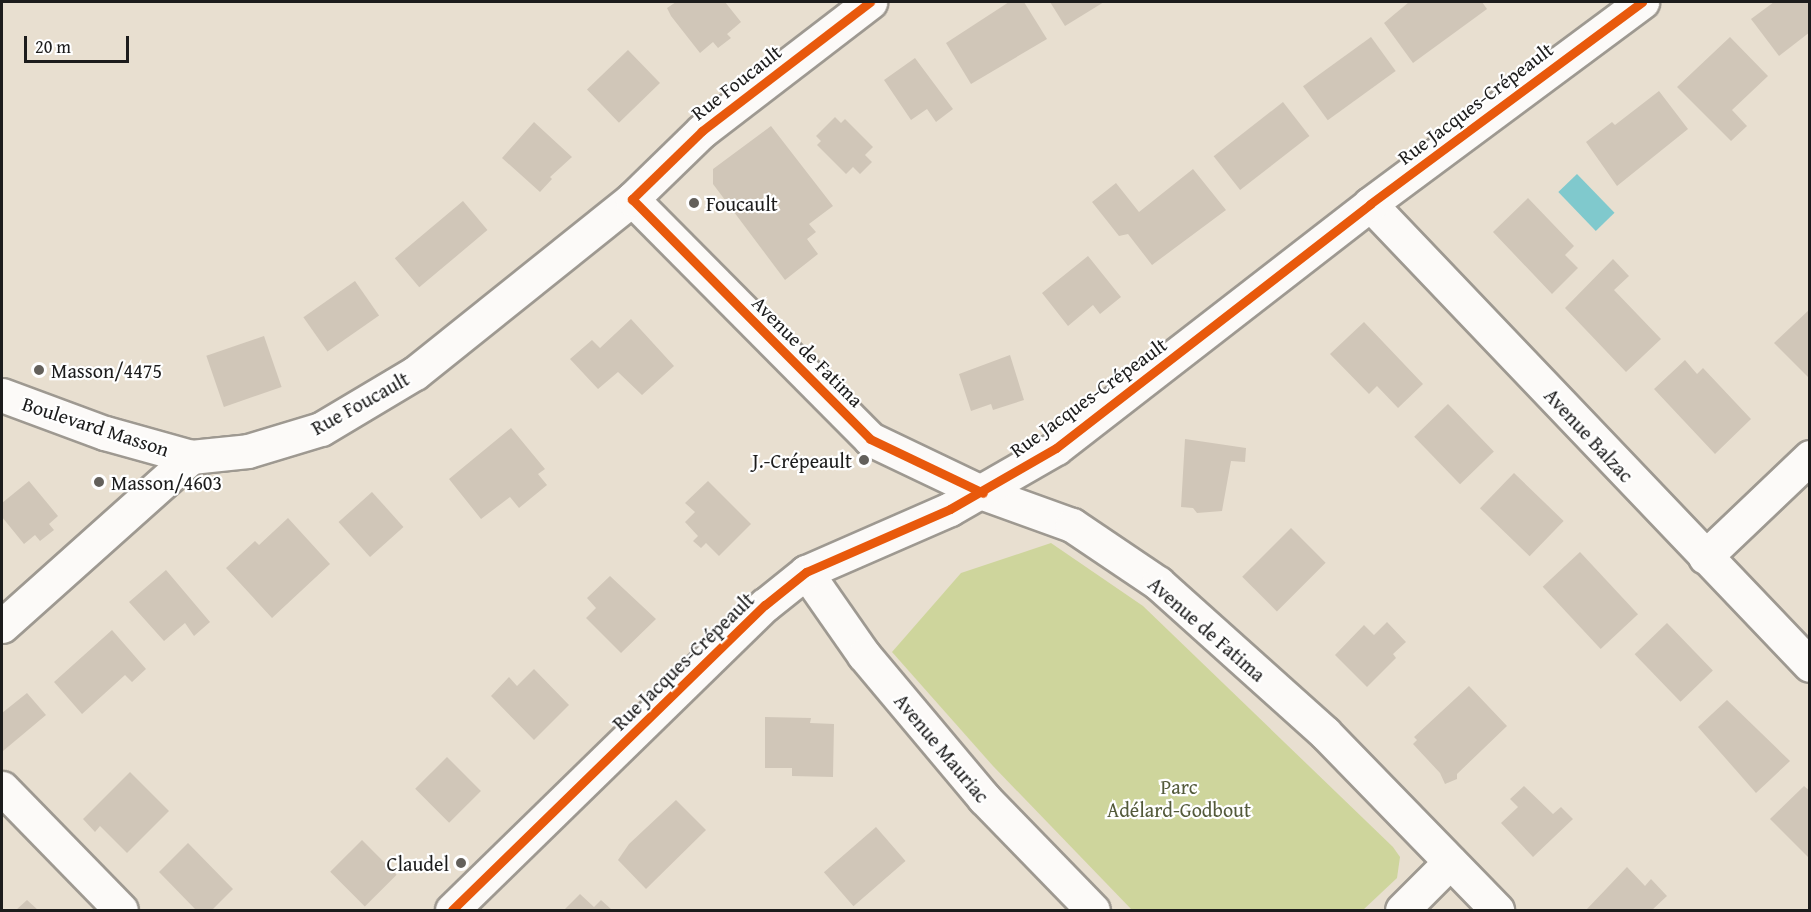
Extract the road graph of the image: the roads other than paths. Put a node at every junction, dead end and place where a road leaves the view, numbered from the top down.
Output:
1 (870, 2) edge
2 (1642, 2) edge
3 (632, 199) junction
4 (1370, 204) junction
5 (2, 395) edge
6 (191, 456) junction
7 (1809, 457) edge
8 (982, 493) junction
9 (1704, 557) junction
10 (806, 572) junction
11 (2, 626) edge
12 (1809, 665) edge
13 (2, 788) edge
14 (1450, 862) junction
15 (121, 910) edge
16 (452, 910) edge
17 (1093, 910) edge
18 (1402, 910) edge
19 (1497, 910) edge

1 - 3 street, Rue Foucault
2 - 4 street, Rue Jacques-Crépeault
3 - 6 street, Rue Foucault
3 - 8 street, Avenue de Fatima
4 - 8 street, Rue Jacques-Crépeault
4 - 9 street, Avenue Balzac
5 - 6 street, Boulevard Masson
6 - 11 street
7 - 9 street
8 - 10 street, Rue Jacques-Crépeault
8 - 14 street, Avenue de Fatima
9 - 12 street, Avenue Balzac
10 - 16 street, Rue Jacques-Crépeault
10 - 17 street, Avenue Mauriac
13 - 15 street
14 - 18 street
14 - 19 street, Avenue de Fatima

